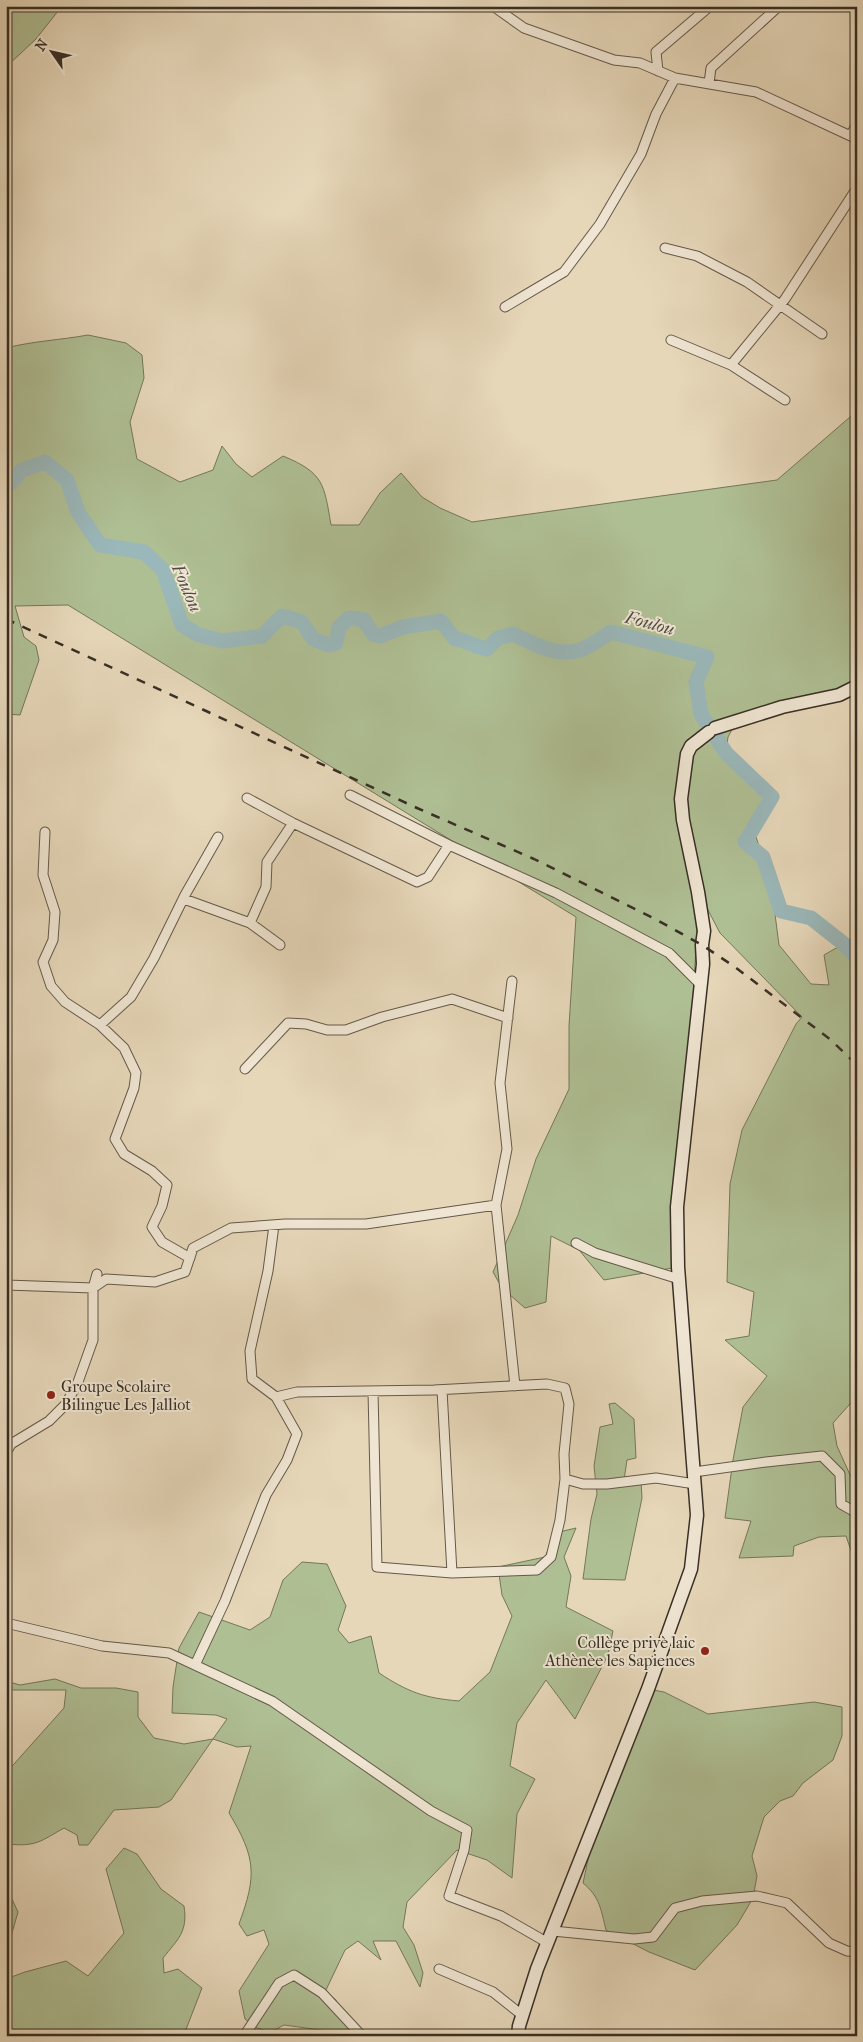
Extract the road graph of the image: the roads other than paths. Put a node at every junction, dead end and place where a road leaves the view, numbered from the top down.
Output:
1 (493, 6) edge
2 (710, 6) edge
3 (779, 6) edge
4 (769, 10) edge
5 (658, 71) junction
6 (675, 78) junction
7 (709, 83) junction
8 (857, 125) edge
9 (854, 136) edge
10 (857, 188) edge
11 (665, 248) dead end
12 (780, 305) junction
13 (505, 306) dead end
14 (822, 334) dead end
15 (671, 340) dead end
16 (731, 364) junction
17 (785, 400) dead end
18 (857, 686) edge
19 (350, 795) dead end
20 (247, 798) dead end
21 (293, 822) junction
22 (45, 832) dead end
23 (218, 837) dead end
24 (449, 845) junction
25 (184, 899) junction
26 (250, 923) junction
27 (280, 945) dead end
28 (512, 981) dead end
29 (700, 984) junction
30 (508, 1018) junction
31 (100, 1025) junction
32 (245, 1069) dead end
33 (496, 1205) junction
34 (274, 1225) junction
35 (576, 1243) dead end
36 (190, 1258) junction
37 (97, 1274) dead end
38 (679, 1279) junction
39 (6, 1285) edge
40 (93, 1288) junction
41 (514, 1386) junction
42 (442, 1390) junction
43 (373, 1391) junction
44 (276, 1397) junction
45 (6, 1453) edge
46 (694, 1478) junction
47 (565, 1479) junction
48 (857, 1513) edge
49 (452, 1573) junction
50 (6, 1624) edge
51 (196, 1665) junction
52 (550, 1937) junction
53 (857, 1952) edge
54 (439, 1970) dead end
55 (522, 2015) junction
56 (244, 2036) edge
57 (362, 2036) edge
58 (518, 2036) edge

1 - 5 street
2 - 5 street
3 - 4 street
4 - 7 street
5 - 6 street
6 - 7 street
6 - 13 street
7 - 9 street
8 - 9 street
10 - 12 street
11 - 12 street
12 - 14 street
12 - 16 street
15 - 16 street
16 - 17 street
18 - 29 street
19 - 24 street
20 - 21 street
21 - 24 street
21 - 26 street
22 - 31 street
23 - 25 street
24 - 29 street
25 - 26 street
25 - 31 street
26 - 27 street
28 - 30 street
29 - 38 street
30 - 32 street
30 - 33 street
31 - 36 street
33 - 34 street
33 - 41 street
34 - 36 street
34 - 44 street
35 - 38 street
36 - 40 street
37 - 40 street
38 - 46 street
39 - 40 street
40 - 45 street
41 - 42 street
41 - 47 street
42 - 43 street
42 - 49 street
43 - 44 street
43 - 49 street
44 - 51 street
46 - 47 street
46 - 48 street
46 - 52 street
47 - 49 street
50 - 51 street
51 - 52 street
52 - 53 street
52 - 55 street
54 - 55 street
55 - 58 street
56 - 57 street

